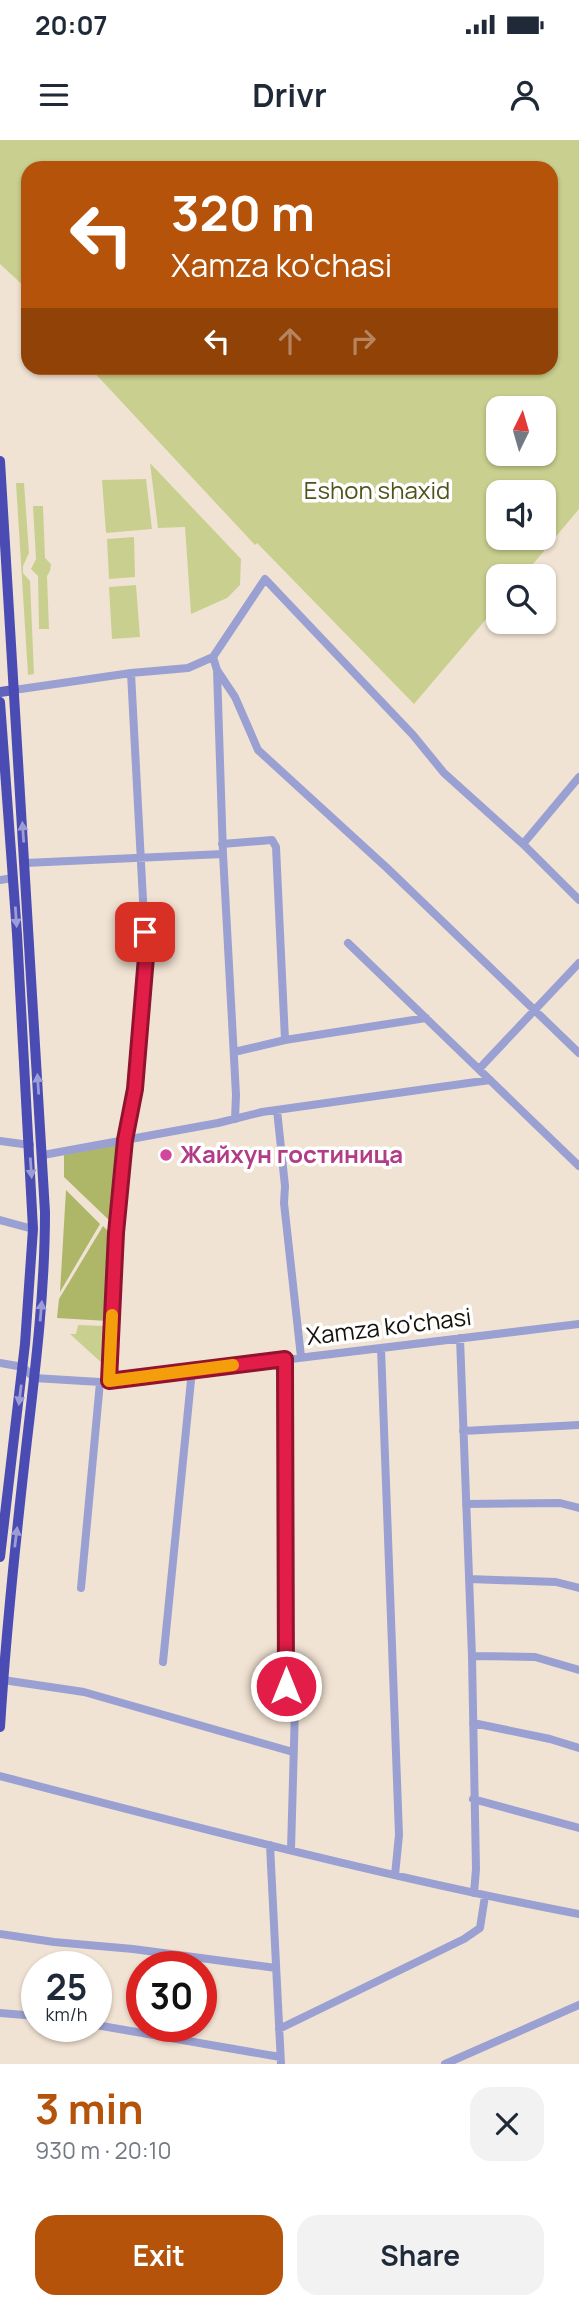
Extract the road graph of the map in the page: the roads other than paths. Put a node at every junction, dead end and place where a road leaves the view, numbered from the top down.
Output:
1 (0, 461) edge
2 (3, 567) edge
3 (213, 657) junction
4 (217, 670) junction
5 (131, 673) junction
6 (0, 692) edge
7 (14, 695) junction
8 (0, 702) edge
9 (579, 777) edge
10 (222, 844) junction
11 (523, 844) junction
12 (223, 854) junction
13 (142, 858) junction
14 (25, 863) junction
15 (13, 878) junction
16 (0, 880) edge
17 (579, 900) edge
18 (348, 943) dead end
19 (579, 964) edge
20 (535, 1010) junction
21 (426, 1018) junction
22 (285, 1040) junction
23 (234, 1052) junction
24 (579, 1053) edge
25 (479, 1069) junction
26 (490, 1080) junction
27 (277, 1110) junction
28 (235, 1118) junction
29 (125, 1140) junction
30 (0, 1141) edge
31 (30, 1145) junction
32 (43, 1155) junction
33 (579, 1167) edge
34 (0, 1220) edge
35 (33, 1229) junction
36 (578, 1327) edge
37 (460, 1338) junction
38 (381, 1348) junction
39 (301, 1357) junction
40 (285, 1359) junction
41 (0, 1363) edge
42 (23, 1367) junction
43 (192, 1370) junction
44 (34, 1378) junction
45 (104, 1381) junction
46 (579, 1425) edge
47 (463, 1431) junction
48 (4, 1490) edge
49 (466, 1504) junction
50 (579, 1508) edge
51 (0, 1557) edge
52 (469, 1579) junction
53 (81, 1588) dead end
54 (579, 1588) edge
55 (472, 1656) junction
56 (163, 1662) dead end
57 (579, 1670) edge
58 (3, 1680) junction
59 (472, 1723) junction
60 (0, 1727) edge
61 (579, 1748) edge
62 (293, 1752) junction
63 (0, 1776) edge
64 (473, 1799) junction
65 (579, 1828) edge
66 (270, 1845) junction
67 (291, 1850) junction
68 (395, 1875) junction
69 (474, 1893) junction
70 (485, 1896) junction
71 (579, 1914) edge
72 (0, 1934) edge
73 (276, 1968) junction
74 (579, 2005) edge
75 (0, 2012) edge
76 (21, 2014) edge
77 (112, 2028) edge
78 (279, 2029) junction
79 (281, 2060) edge
80 (445, 2064) edge

1 - 2 highway
2 - 7 highway
3 - 4 street
3 - 5 street
3 - 11 street
4 - 10 street
4 - 20 street
5 - 7 street
5 - 13 street
6 - 7 main road
7 - 8 main road
14 -> 7 highway
8 - 15 highway
9 - 11 street
10 - 12 street
10 - 22 street
11 - 17 street
12 - 13 street
12 - 23 street
13 - 14 street
13 - 29 street
32 -> 14 highway
15 - 16 street
15 -> 31 highway
18 - 21 street
19 - 20 street
20 - 24 street
20 - 25 street
21 - 22 street
21 - 25 street
22 - 23 street
23 - 28 street
25 - 26 street
26 - 27 street
26 - 33 street
27 - 28 street
27 - 39 street
28 - 29 street
29 - 32 street
29 - 45 street
30 - 31 street
31 -> 35 highway
44 -> 32 highway
34 - 35 street
35 - 42 highway
36 - 37 street, Xamza ko'chasi
37 - 38 street, Xamza ko'chasi
37 - 47 street
38 - 39 street, Xamza ko'chasi
38 - 68 street
39 - 40 street, Xamza ko'chasi
40 - 43 street, Xamza ko'chasi
40 - 62 street
41 - 42 street
42 - 44 street
42 -> 48 highway
43 - 45 street, Xamza ko'chasi
43 - 56 street
44 - 45 street, Xamza ko'chasi
58 -> 44 highway
45 - 53 street
46 - 47 street
47 - 49 street
48 - 51 highway
49 - 50 street
49 - 52 street
52 - 54 street
52 - 55 street
55 - 57 street
55 - 59 street
58 - 60 highway
58 - 62 street
59 - 61 street
59 - 64 street
62 - 67 street
63 - 66 street
64 - 65 street
64 - 69 street
66 - 67 street
66 - 73 street
67 - 68 street
68 - 69 street
69 - 70 street
70 - 71 street
70 - 78 street
72 - 73 street
73 - 78 street
74 - 80 street
75 - 76 street
77 - 79 street
78 - 79 street

